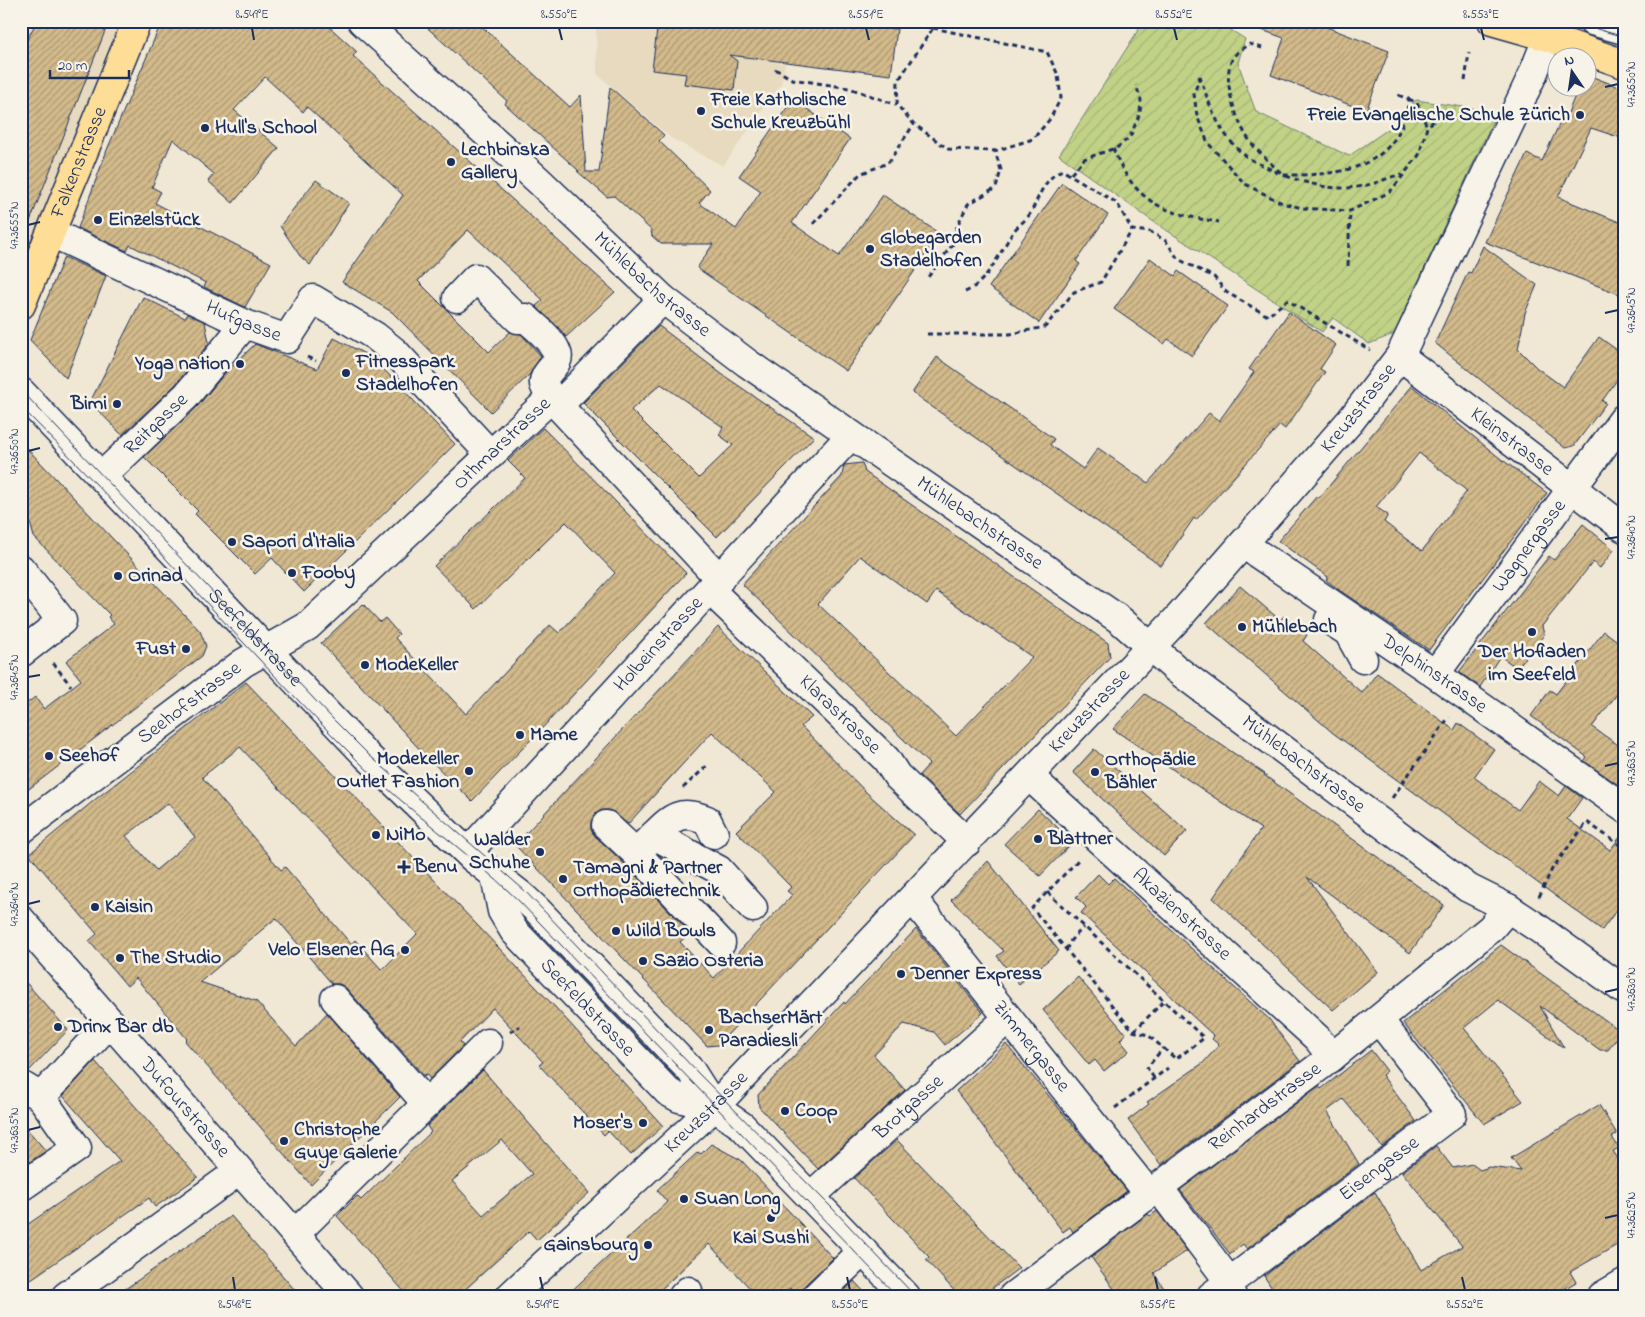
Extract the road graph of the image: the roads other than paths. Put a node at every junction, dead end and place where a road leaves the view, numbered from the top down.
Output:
1 (137, 21) edge
2 (362, 21) edge
3 (1492, 21) edge
4 (1592, 21) edge
5 (1551, 29) edge
6 (1624, 30) edge
7 (1624, 64) edge
8 (52, 233) junction
9 (456, 298) dead end
10 (663, 298) junction
11 (21, 305) edge
12 (245, 324) junction
13 (1388, 355) junction
14 (21, 392) edge
15 (555, 401) junction
16 (1624, 418) edge
17 (851, 435) junction
18 (490, 454) junction
19 (102, 476) junction
20 (1572, 487) junction
21 (1624, 528) edge
22 (1238, 550) junction
23 (21, 569) edge
24 (715, 585) junction
25 (1151, 646) junction
26 (265, 650) junction
27 (21, 653) edge
28 (1363, 659) dead end
29 (1435, 674) junction
30 (1029, 776) junction
31 (1624, 808) edge
32 (606, 825) dead end
33 (21, 830) edge
34 (714, 834) dead end
35 (967, 842) junction
36 (645, 844) junction
37 (468, 852) junction
38 (913, 899) junction
39 (753, 908) dead end
40 (1508, 908) junction
41 (21, 920) edge
42 (720, 943) dead end
43 (1624, 990) edge
44 (335, 999) dead end
45 (1008, 1018) junction
46 (1379, 1020) junction
47 (110, 1022) junction
48 (488, 1042) dead end
49 (1332, 1057) junction
50 (27, 1091) edge
51 (426, 1104) junction
52 (714, 1107) junction
53 (239, 1170) junction
54 (21, 1187) edge
55 (1154, 1191) junction
56 (811, 1196) junction
57 (295, 1234) junction
58 (863, 1251) junction
59 (1624, 1283) edge
60 (1223, 1292) edge
61 (66, 1296) edge
62 (349, 1296) edge
63 (510, 1296) edge
64 (816, 1296) edge
65 (906, 1296) edge
66 (1013, 1296) edge
67 (1602, 1296) edge

1 - 8 main road, Falkenstrasse
2 - 10 street, Mühlebachstrasse
3 - 5 main road
4 - 6 street
5 - 7 main road
5 - 13 street, Kreuzstrasse
8 - 11 main road, Falkenstrasse
8 - 12 street, Hufgasse
9 - 15 street
10 - 15 street
10 - 17 street, Mühlebachstrasse
12 - 18 street, Hufgasse
12 - 19 street, Reitgasse
13 - 20 street, Kleinstrasse
13 - 22 street, Kreuzstrasse
14 - 19 street, Seefeldstrasse
15 - 18 street, Othmarstrasse
15 - 24 street, Othmarstrasse
16 - 20 street, Wagnergasse
17 - 24 street, Holbeinstrasse
17 - 25 street, Mühlebachstrasse
18 - 26 street, Othmarstrasse
19 - 26 street, Seefeldstrasse
20 - 21 street, Kleinstrasse
20 - 29 street, Wagnergasse
22 - 25 street, Kreuzstrasse
22 - 28 street
22 - 29 street, Delphinstrasse
23 - 27 street
24 - 35 street, Klarastrasse
24 - 37 street, Holbeinstrasse
25 - 30 street, Kreuzstrasse
25 - 40 street, Mühlebachstrasse
26 - 33 street, Seehofstrasse
26 - 37 street, Seefeldstrasse
29 - 31 street, Delphinstrasse
30 - 35 street, Kreuzstrasse
30 - 49 street, Akazienstrasse
32 - 36 street
34 - 36 street
35 - 38 street, Kreuzstrasse
36 - 39 street
36 - 42 street
37 - 52 street, Seefeldstrasse
38 - 45 street, Zimmergasse
38 - 52 street, Kreuzstrasse
40 - 43 street, Mühlebachstrasse
40 - 46 street, Reinhardstrasse
41 - 47 street, Dufourstrasse
44 - 51 street
45 - 55 street, Zimmergasse
45 - 56 street, Brotgasse
46 - 49 street, Reinhardstrasse
46 - 60 street, Eisengasse
47 - 50 street
47 - 53 street, Dufourstrasse
48 - 51 street
49 - 55 street, Reinhardstrasse
50 - 54 street
51 - 57 street
52 - 56 street, Seefeldstrasse
52 - 63 street, Kreuzstrasse
53 - 57 street, Dufourstrasse
53 - 61 street
55 - 60 street, Zimmergasse
55 - 66 street, Reinhardstrasse
56 - 58 street, Seefeldstrasse
57 - 62 street, Dufourstrasse
58 - 64 street
58 - 65 street, Seefeldstrasse
59 - 67 street

